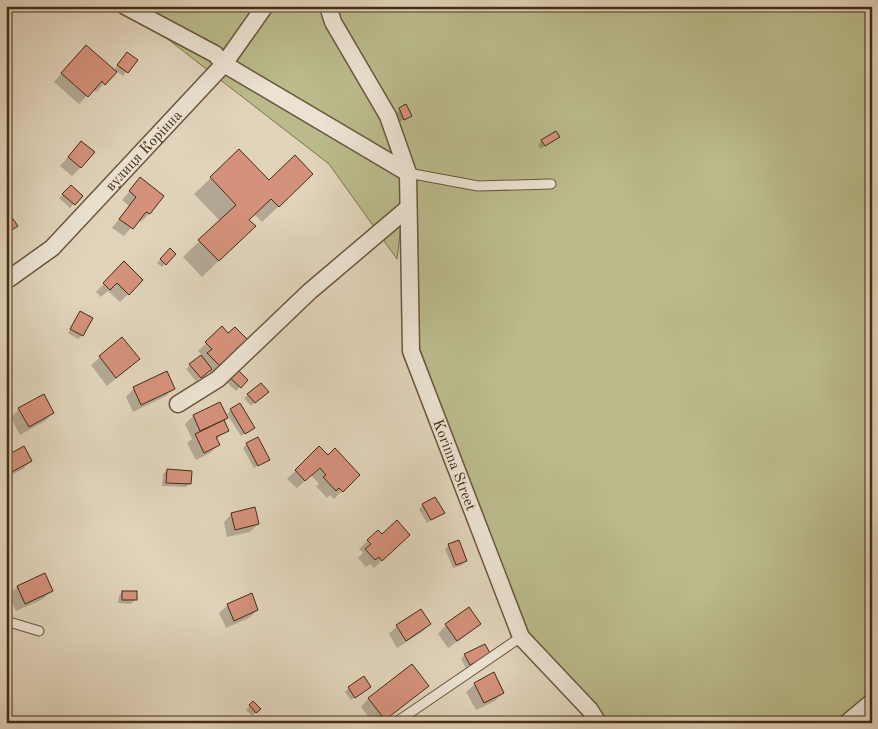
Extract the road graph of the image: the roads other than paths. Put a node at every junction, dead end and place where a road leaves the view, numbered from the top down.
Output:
1 (125, 6) edge
2 (265, 6) edge
3 (328, 6) edge
4 (224, 64) junction
5 (408, 173) junction
6 (551, 184) dead end
7 (408, 208) junction
8 (6, 280) edge
9 (178, 404) dead end
10 (6, 621) edge
11 (39, 631) dead end
12 (521, 637) junction
13 (872, 702) edge
14 (394, 723) edge
15 (598, 723) edge
16 (847, 723) edge

1 - 4 street
2 - 4 street, вулиця Корінна
3 - 5 street, Korinna Street
4 - 5 street
4 - 8 street, вулиця Корінна
5 - 6 lane
5 - 7 street, Korinna Street
7 - 9 street
7 - 12 street, Korinna Street
10 - 11 lane
12 - 14 lane
12 - 15 street, Korinna Street
13 - 16 street

